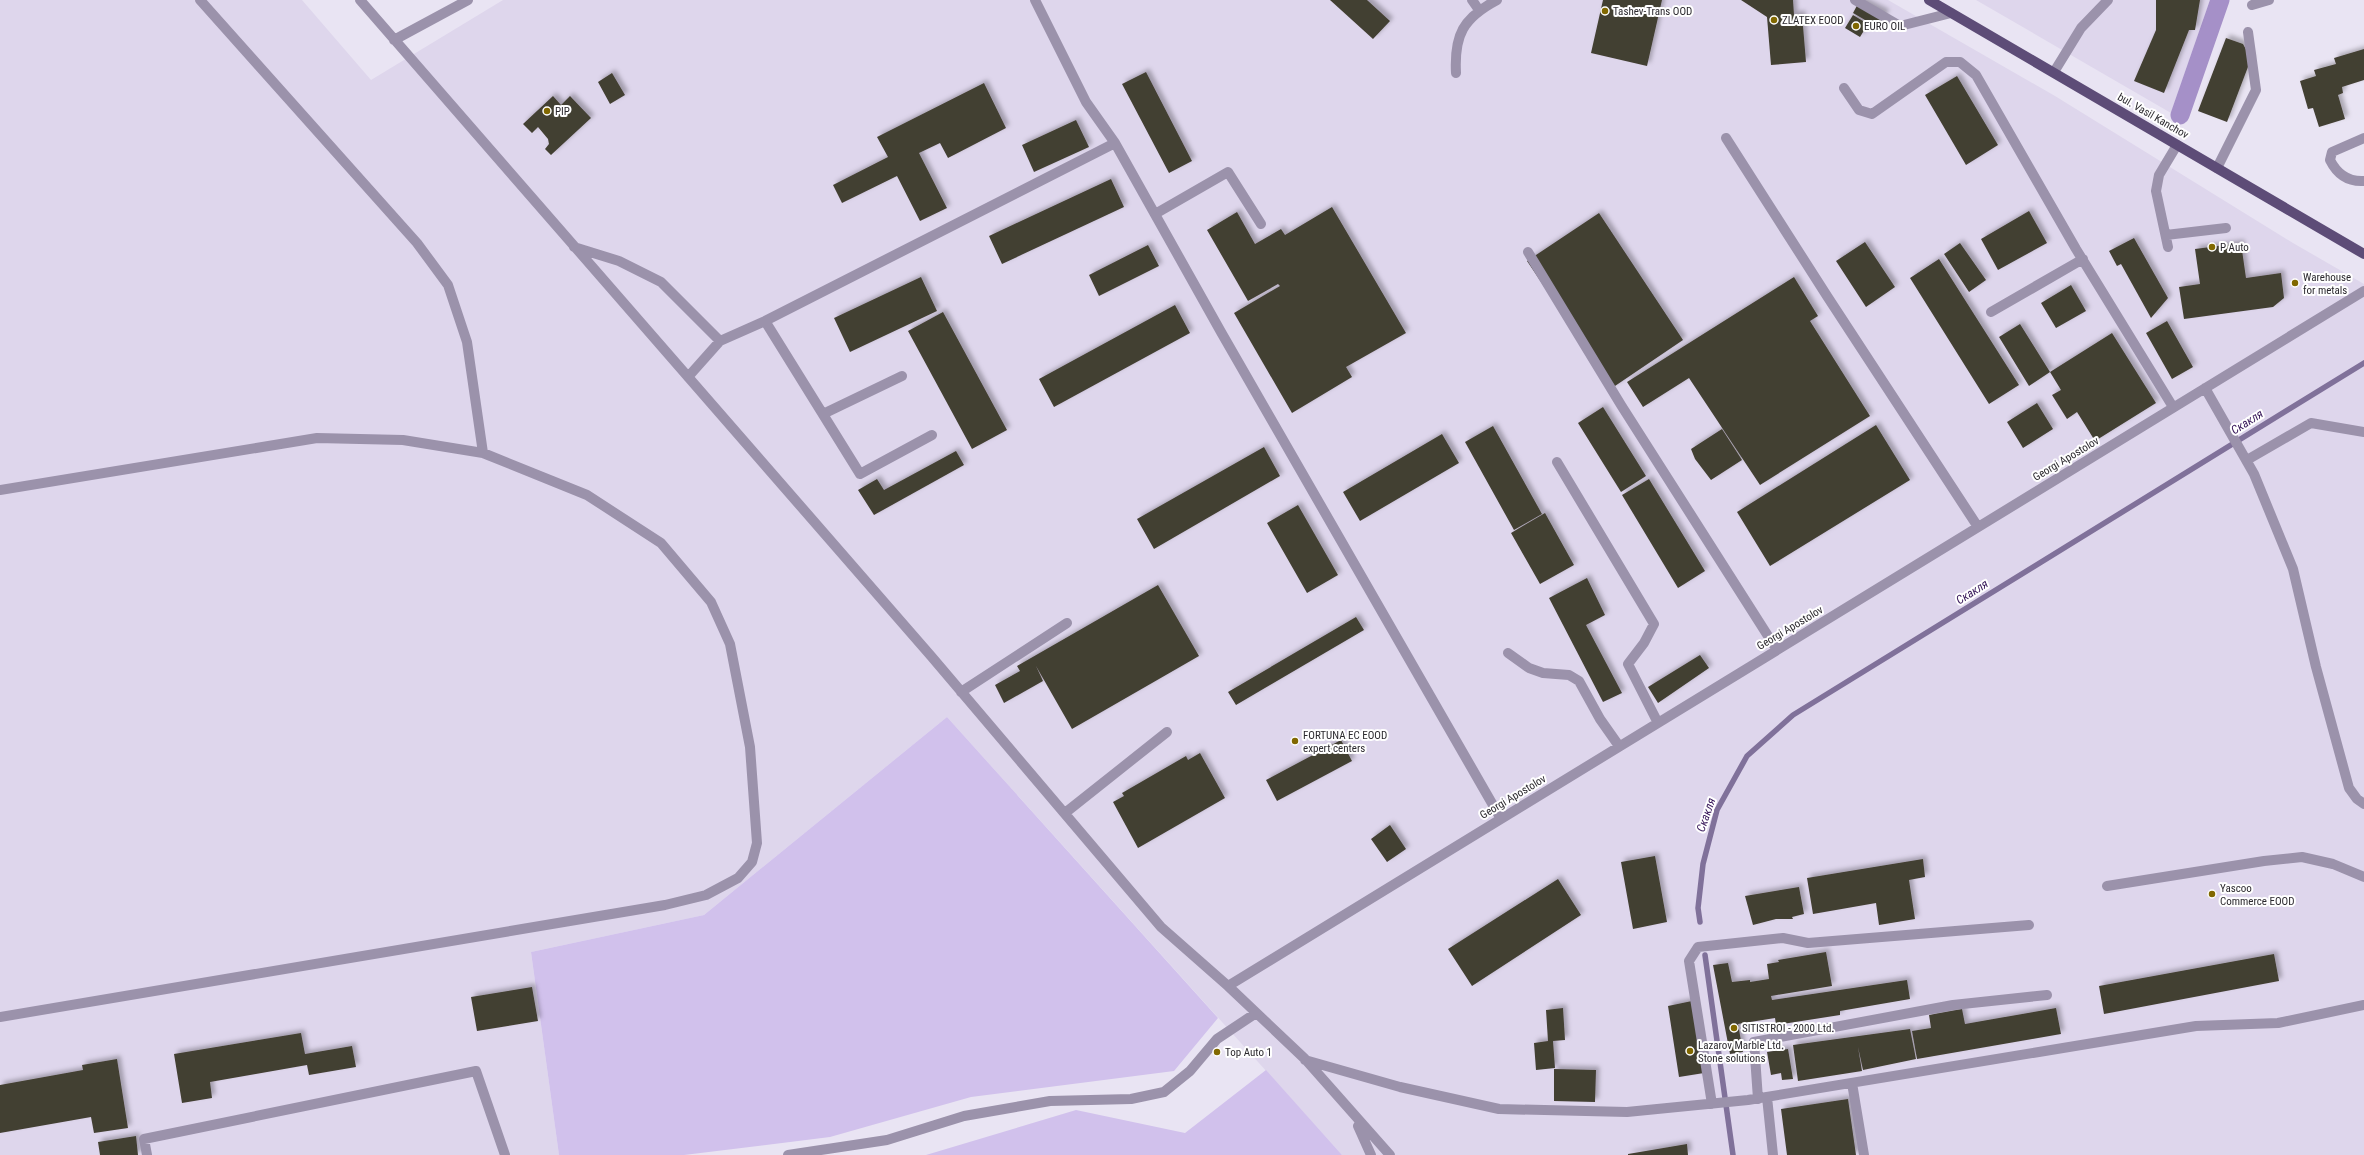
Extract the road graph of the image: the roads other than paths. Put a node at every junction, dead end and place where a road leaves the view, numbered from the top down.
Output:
1 (200, 0) edge
2 (360, 0) edge
3 (468, 0) edge
4 (1035, 0) edge
5 (1472, 0) edge
6 (1497, 0) edge
7 (1855, 0) edge
8 (1929, 0) edge
9 (2108, 0) edge
10 (2269, 0) edge
11 (2252, 5) dead end
12 (1946, 7) edge
13 (1479, 10) junction
14 (2248, 32) dead end
15 (394, 40) junction
16 (2054, 72) junction
17 (1456, 73) dead end
18 (1844, 88) dead end
19 (1726, 138) dead end
20 (2364, 138) edge
21 (1116, 143) junction
22 (2177, 145) junction
23 (2217, 168) junction
24 (2364, 181) edge
25 (1155, 214) junction
26 (1261, 224) dead end
27 (2226, 228) dead end
28 (2166, 234) junction
29 (574, 247) junction
30 (2168, 247) dead end
31 (1528, 252) dead end
32 (2364, 254) edge
33 (2083, 259) junction
34 (2364, 291) edge
35 (1991, 312) dead end
36 (765, 321) junction
37 (720, 341) junction
38 (902, 376) dead end
39 (688, 377) junction
40 (2205, 388) junction
41 (2173, 407) junction
42 (823, 414) junction
43 (2364, 432) edge
44 (932, 435) dead end
45 (483, 453) junction
46 (2247, 460) junction
47 (1557, 462) dead end
48 (0, 490) edge
49 (1978, 526) junction
50 (1067, 623) dead end
51 (1777, 650) junction
52 (1508, 653) dead end
53 (961, 692) junction
54 (1658, 723) junction
55 (1167, 732) dead end
56 (1619, 746) junction
57 (2364, 804) edge
58 (1065, 813) junction
59 (1501, 819) junction
60 (2364, 877) edge
61 (2107, 886) dead end
62 (2029, 926) dead end
63 (1228, 986) junction
64 (2047, 995) dead end
65 (2364, 1006) edge
66 (1256, 1012) junction
67 (0, 1017) edge
68 (1304, 1059) junction
69 (1852, 1083) junction
70 (1763, 1098) junction
71 (1712, 1104) junction
72 (1355, 1118) junction
73 (147, 1155) edge
74 (505, 1155) edge
75 (788, 1155) edge
76 (1371, 1155) edge
77 (1390, 1155) edge
78 (1774, 1155) edge
79 (1864, 1155) edge

1 - 45 street
2 - 15 street
3 - 15 street
4 - 21 street
5 - 13 street
6 - 13 street
7 - 12 street
8 - 12 main road, bul. Vasil Kanchov
9 - 16 street
10 - 11 street
12 - 16 main road, bul. Vasil Kanchov
13 - 17 street
14 - 23 street
15 - 29 street
16 - 22 main road, bul. Vasil Kanchov
18 - 33 street
19 - 49 street
20 - 24 street
21 - 25 street
21 - 36 street
22 - 23 main road, bul. Vasil Kanchov
22 - 28 street
23 - 32 main road, bul. Vasil Kanchov
25 - 26 street
25 - 59 street
27 - 28 street
28 - 30 street
29 - 37 street
29 - 39 street
31 - 51 street
33 - 35 street
33 - 41 street
34 - 40 street, Georgi Apostolov
36 - 37 street
36 - 42 street
37 - 39 street
38 - 42 street
39 - 53 street
40 - 41 street, Georgi Apostolov
40 - 46 street
41 - 49 street, Georgi Apostolov
42 - 44 street
43 - 46 street
45 - 48 street
45 - 67 street
46 - 57 street
47 - 54 street
49 - 51 street, Georgi Apostolov
50 - 53 street
51 - 54 street, Georgi Apostolov
52 - 56 street
53 - 58 street
54 - 56 street, Georgi Apostolov
55 - 58 street
56 - 59 street, Georgi Apostolov
58 - 63 street
59 - 63 street, Georgi Apostolov
60 - 61 street
62 - 71 street
63 - 66 street
64 - 70 street
65 - 69 street
66 - 68 street
66 - 75 street
68 - 71 street
68 - 72 street
69 - 70 street
69 - 79 street
70 - 71 street
70 - 78 street
72 - 76 street
72 - 77 street
73 - 74 street

